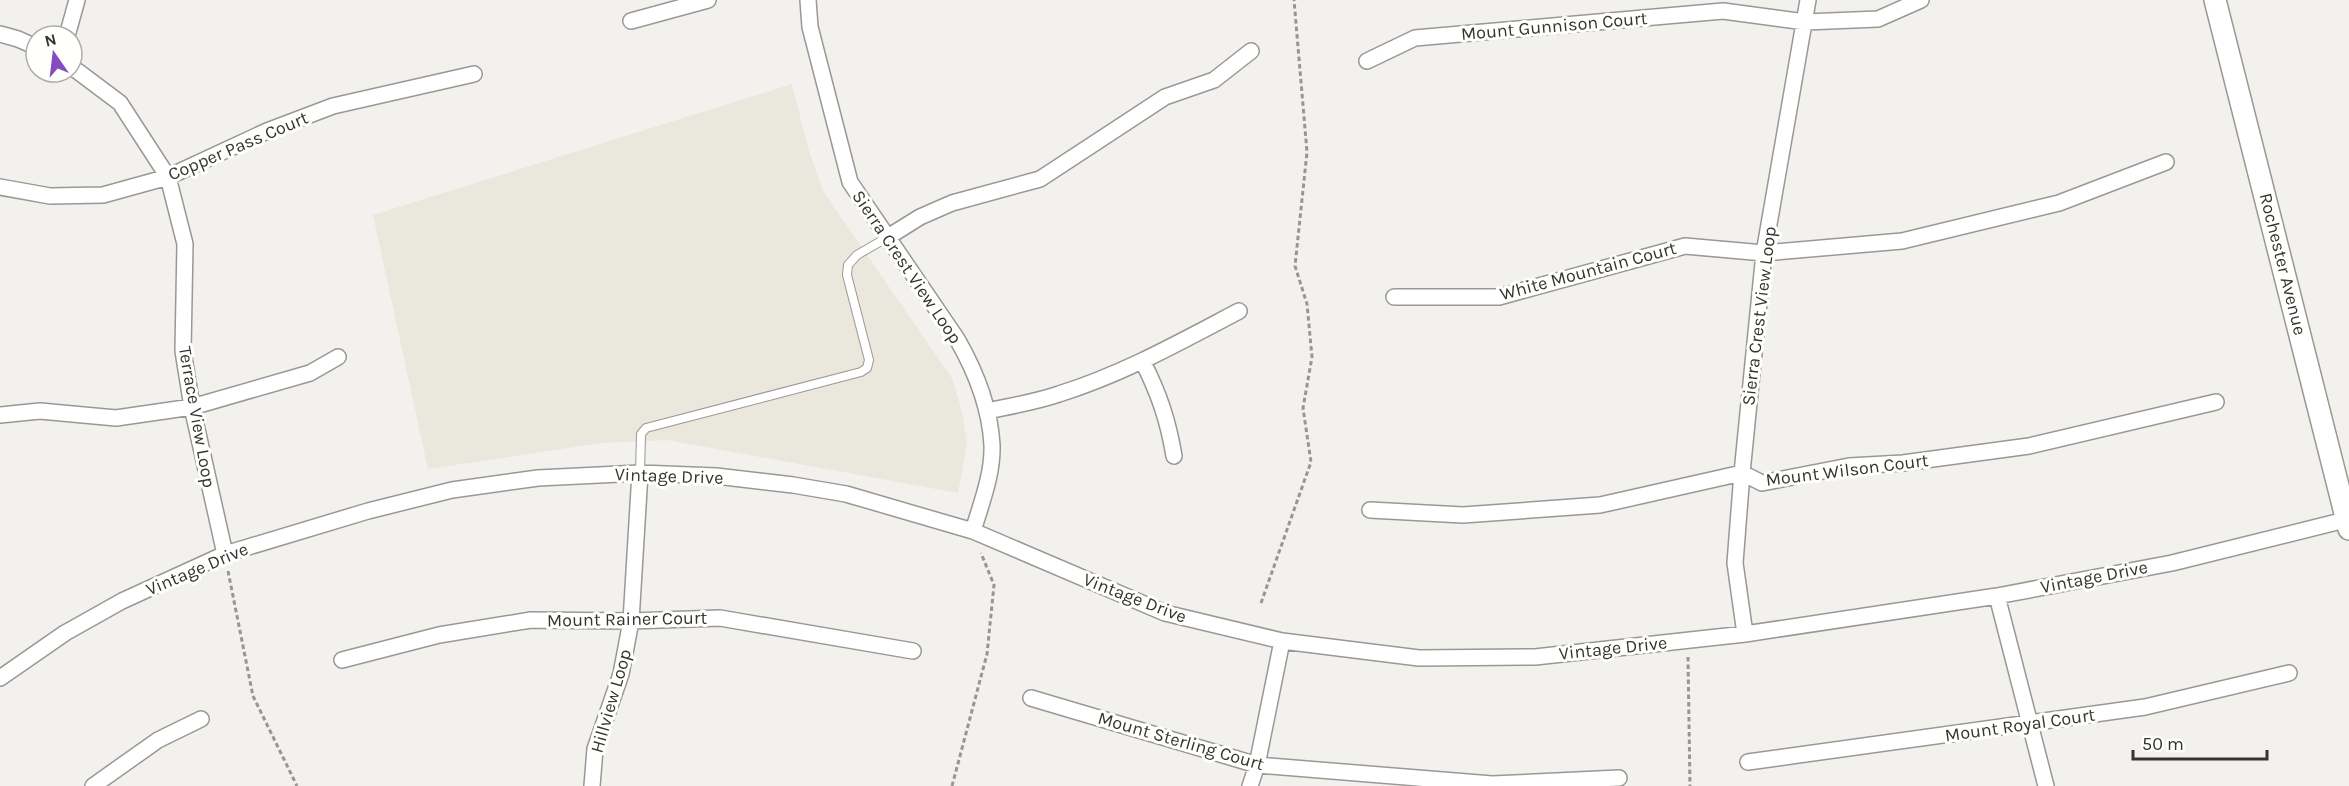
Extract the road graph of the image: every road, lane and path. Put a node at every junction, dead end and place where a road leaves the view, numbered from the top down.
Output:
1 (77, 0) edge
2 (708, 0) edge
3 (807, 0) edge
4 (1294, 0) edge
5 (1808, 0) edge
6 (1921, 0) edge
7 (2215, 0) edge
8 (631, 21) dead end
9 (1805, 22) junction
10 (70, 24) edge
11 (0, 34) edge
12 (24, 42) edge
13 (1251, 51) dead end
14 (1367, 61) dead end
15 (474, 74) dead end
16 (84, 76) edge
17 (2166, 162) dead end
18 (168, 177) junction
19 (0, 187) edge
20 (888, 237) junction
21 (1764, 253) junction
22 (1394, 297) dead end
23 (1239, 311) dead end
24 (338, 357) dead end
25 (1143, 362) junction
26 (2216, 402) dead end
27 (192, 407) junction
28 (987, 411) junction
29 (0, 415) edge
30 (1174, 456) dead end
31 (640, 473) junction
32 (1742, 473) junction
33 (1370, 510) dead end
34 (2348, 522) edge
35 (973, 531) junction
36 (225, 554) junction
37 (1997, 596) junction
38 (1261, 603) dead end
39 (631, 621) junction
40 (1745, 634) junction
41 (1688, 640) junction
42 (1282, 641) junction
43 (913, 651) dead end
44 (342, 660) dead end
45 (2289, 673) dead end
46 (0, 678) edge
47 (1031, 698) dead end
48 (201, 719) dead end
49 (2029, 724) junction
50 (1748, 762) dead end
51 (1257, 765) junction
52 (1619, 778) dead end
53 (93, 786) edge
54 (297, 786) edge
55 (592, 786) edge
56 (952, 786) edge
57 (1250, 786) edge
58 (1690, 786) edge
59 (2046, 786) edge

1 - 10 street
2 - 8 street
3 - 20 street, Sierra Crest View Loop
4 - 38 path
5 - 9 street, Sierra Crest View Loop
6 - 9 street, Mount Gunnison Court
7 - 34 street, Rochester Avenue
9 - 14 street, Mount Gunnison Court
9 - 21 street, Sierra Crest View Loop
11 - 12 street
13 - 20 street
15 - 18 street, Copper Pass Court
16 - 18 street, Terrace View Loop
17 - 21 street, White Mountain Court
18 - 19 street, Copper Pass Court
18 - 27 street, Terrace View Loop
20 - 28 street, Sierra Crest View Loop
20 - 31 lane
21 - 22 street, White Mountain Court
21 - 32 street, Sierra Crest View Loop
23 - 25 street
24 - 27 street
25 - 28 street
25 - 30 street
26 - 32 street, Mount Wilson Court
27 - 29 street
27 - 36 street, Terrace View Loop
28 - 35 street, Sierra Crest View Loop
31 - 35 street, Vintage Drive
31 - 36 street, Vintage Drive
31 - 39 street, Hillview Loop
32 - 33 street, Mount Wilson Court
32 - 40 street, Sierra Crest View Loop
34 - 37 street, Vintage Drive
35 - 42 street, Vintage Drive
35 - 56 path
36 - 46 street, Vintage Drive
36 - 54 path
37 - 40 street, Vintage Drive
37 - 49 street
39 - 43 street, Mount Rainer Court
39 - 44 street, Mount Rainer Court
39 - 55 street, Hillview Loop
40 - 41 street, Vintage Drive
41 - 42 street, Vintage Drive
41 - 58 path
42 - 51 street
45 - 49 street, Mount Royal Court
47 - 51 street, Mount Sterling Court
48 - 53 street
49 - 50 street, Mount Royal Court
49 - 59 street
51 - 52 street, Mount Sterling Court
51 - 57 street

